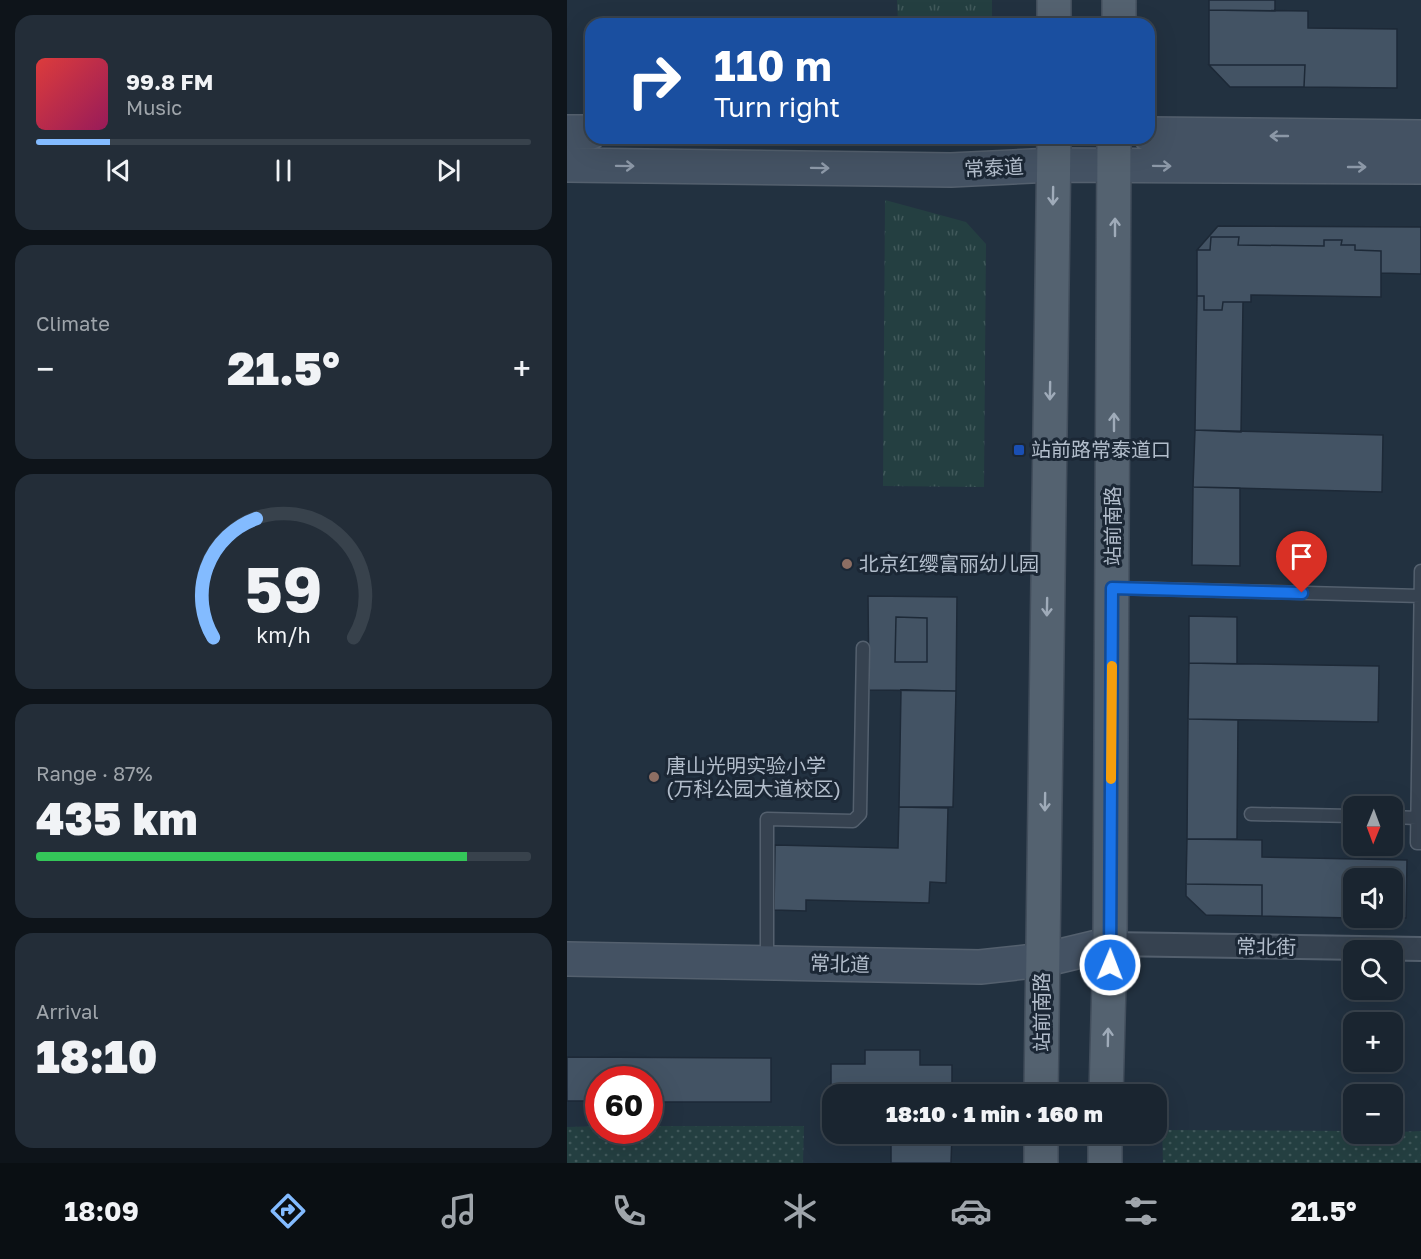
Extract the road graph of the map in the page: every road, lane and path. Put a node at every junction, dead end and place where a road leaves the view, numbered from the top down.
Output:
1 (1054, 0) edge
2 (1119, 0) edge
3 (1054, 18) edge
4 (1119, 18) edge
5 (567, 132) edge
6 (585, 132) edge
7 (1155, 134) edge
8 (1421, 137) edge
9 (1054, 151) edge
10 (1114, 151) edge
11 (567, 165) edge
12 (1421, 167) edge
13 (1421, 571) edge
14 (1112, 588) junction
15 (1421, 596) edge
16 (863, 648) dead end
17 (1251, 814) dead end
18 (1343, 816) edge
19 (1403, 817) edge
20 (1417, 818) junction
21 (1421, 843) edge
22 (1110, 944) junction
23 (1421, 949) edge
24 (567, 959) edge
25 (1043, 960) junction
26 (768, 962) junction
27 (1041, 1084) edge
28 (1106, 1084) edge
29 (1041, 1144) edge
30 (1105, 1144) edge
31 (1041, 1163) edge
32 (1105, 1163) edge

1 - 3 main road
2 - 4 main road
5 - 6 street
8 -> 7 street
9 - 10 street, 常泰道
11 -> 9 street, 常泰道
9 -> 25 main road, 站前南路
10 -> 12 street, 常泰道
14 -> 10 main road, 站前南路
13 - 15 lane
14 - 15 lane
14 - 22 main road, 站前南路
15 - 20 lane
16 - 26 lane
17 - 18 lane
19 - 20 lane
20 - 21 lane
22 - 23 street, 常北街
22 - 25 street, 常北道
28 -> 22 main road, 站前南路
24 - 26 street, 常北道
25 - 26 street, 常北道
25 - 27 main road, 站前南路
29 - 31 main road
30 - 32 main road

